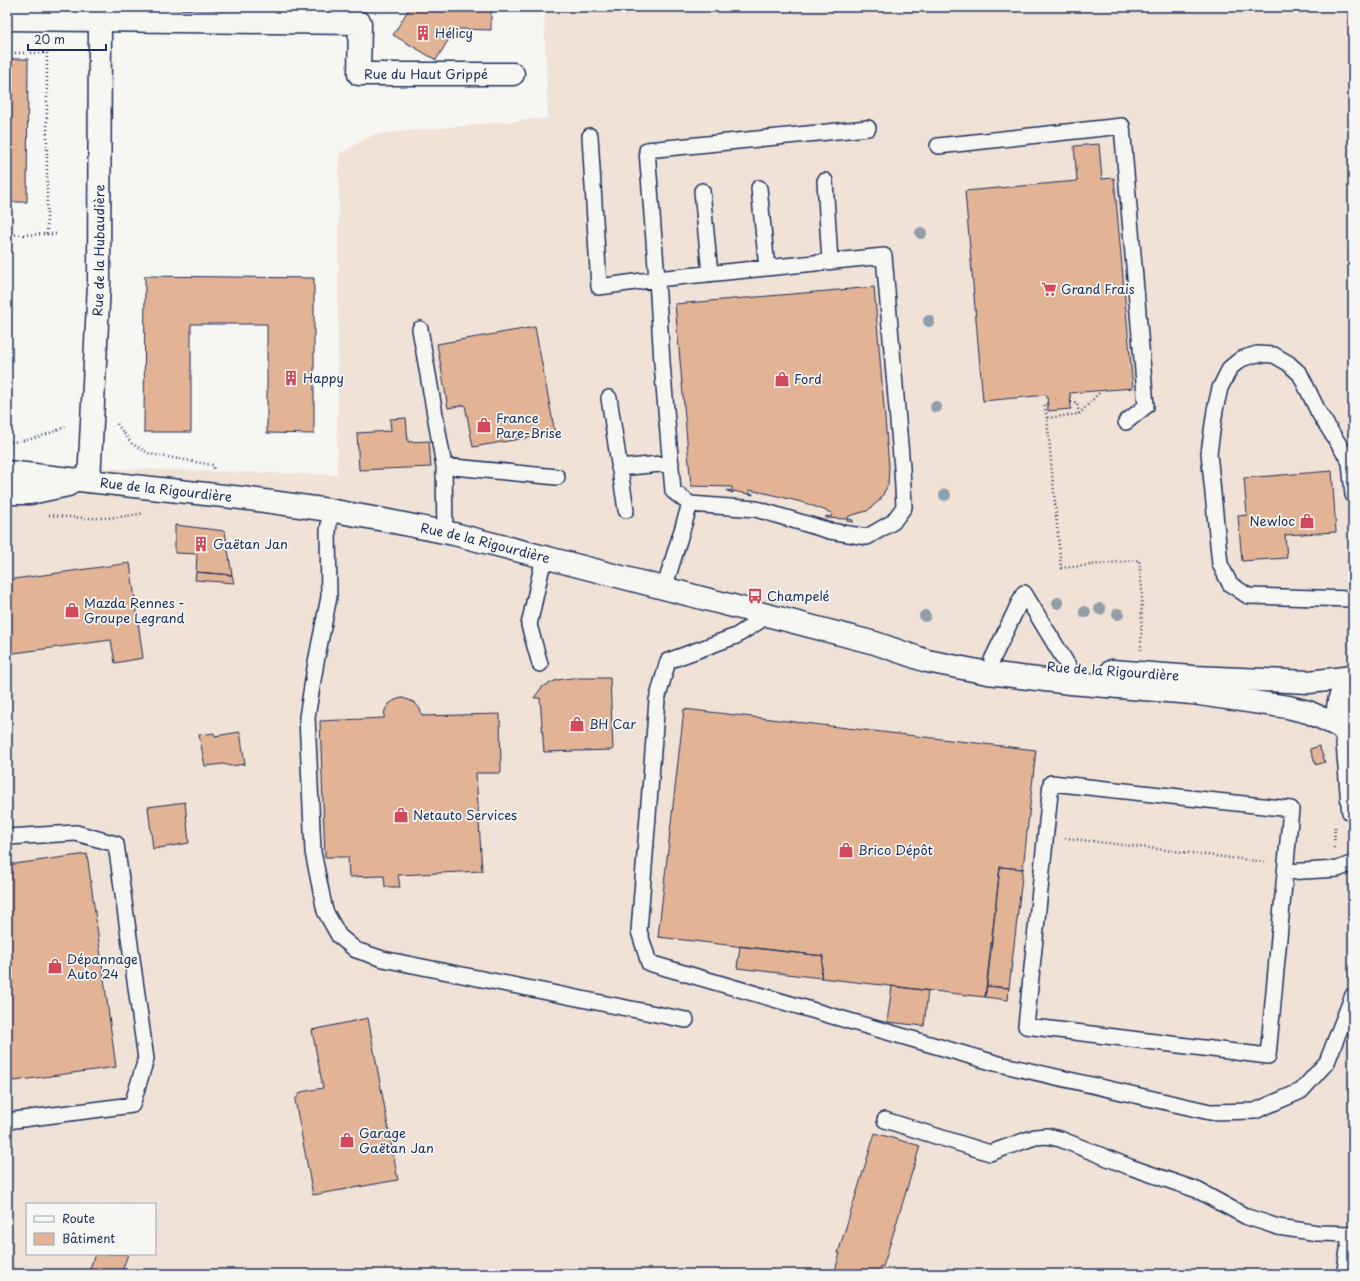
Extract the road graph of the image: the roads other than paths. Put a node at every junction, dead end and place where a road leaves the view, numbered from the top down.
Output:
1 (7, 19) edge
2 (100, 20) junction
3 (513, 74) dead end
4 (868, 128) dead end
5 (590, 136) dead end
6 (938, 146) dead end
7 (825, 181) dead end
8 (759, 188) dead end
9 (702, 191) dead end
10 (830, 261) junction
11 (767, 268) junction
12 (710, 274) junction
13 (657, 279) junction
14 (420, 329) dead end
15 (609, 398) dead end
16 (1126, 422) dead end
17 (671, 463) junction
18 (444, 466) junction
19 (619, 468) junction
20 (7, 472) edge
21 (557, 477) dead end
22 (89, 481) junction
23 (7, 493) edge
24 (1353, 495) edge
25 (690, 504) junction
26 (329, 510) junction
27 (626, 510) dead end
28 (445, 532) junction
29 (544, 557) junction
30 (664, 588) junction
31 (1353, 599) edge
32 (767, 616) junction
33 (875, 643) junction
34 (992, 660) junction
35 (540, 664) dead end
36 (1070, 669) junction
37 (1353, 678) edge
38 (1347, 736) edge
39 (1353, 810) edge
40 (7, 838) edge
41 (1353, 863) edge
42 (1286, 867) junction
43 (1353, 995) edge
44 (686, 1020) dead end
45 (885, 1120) dead end
46 (7, 1121) edge
47 (1353, 1234) edge
48 (1353, 1239) edge
49 (1350, 1270) edge

1 - 2 street, Rue du Haut Grippé
2 - 3 street, Rue du Haut Grippé
2 - 22 street, Rue de la Hubaudière
4 - 13 lane
5 - 13 lane
6 - 16 lane
7 - 10 lane
8 - 11 lane
9 - 12 lane
10 - 11 lane
10 - 25 lane
11 - 12 lane
12 - 13 lane
13 - 17 lane
14 - 18 lane
15 - 19 lane
17 - 19 lane
17 - 25 lane
18 - 21 lane
18 - 28 lane
19 - 27 lane
20 - 22 street, Rue de la Rigourdière
22 - 23 street, Rue de la Rigourdière
22 - 26 street, Rue de la Rigourdière
24 - 31 lane
25 - 30 lane
26 - 28 street, Rue de la Rigourdière
26 - 44 lane
28 - 29 street, Rue de la Rigourdière
29 - 30 street, Rue de la Rigourdière
29 - 35 lane
30 - 32 street, Rue de la Rigourdière
32 - 33 street, Rue de la Rigourdière
32 - 43 lane
33 - 34 street, Rue de la Rigourdière
33 - 38 street, Rue de la Rigourdière
34 - 36 street, Rue de la Rigourdière
34 - 36 lane
36 - 37 street, Rue de la Rigourdière
37 - 38 street
38 - 39 street
40 - 46 lane
41 - 42 lane
42 - 42 lane
45 - 47 lane
48 - 49 street

